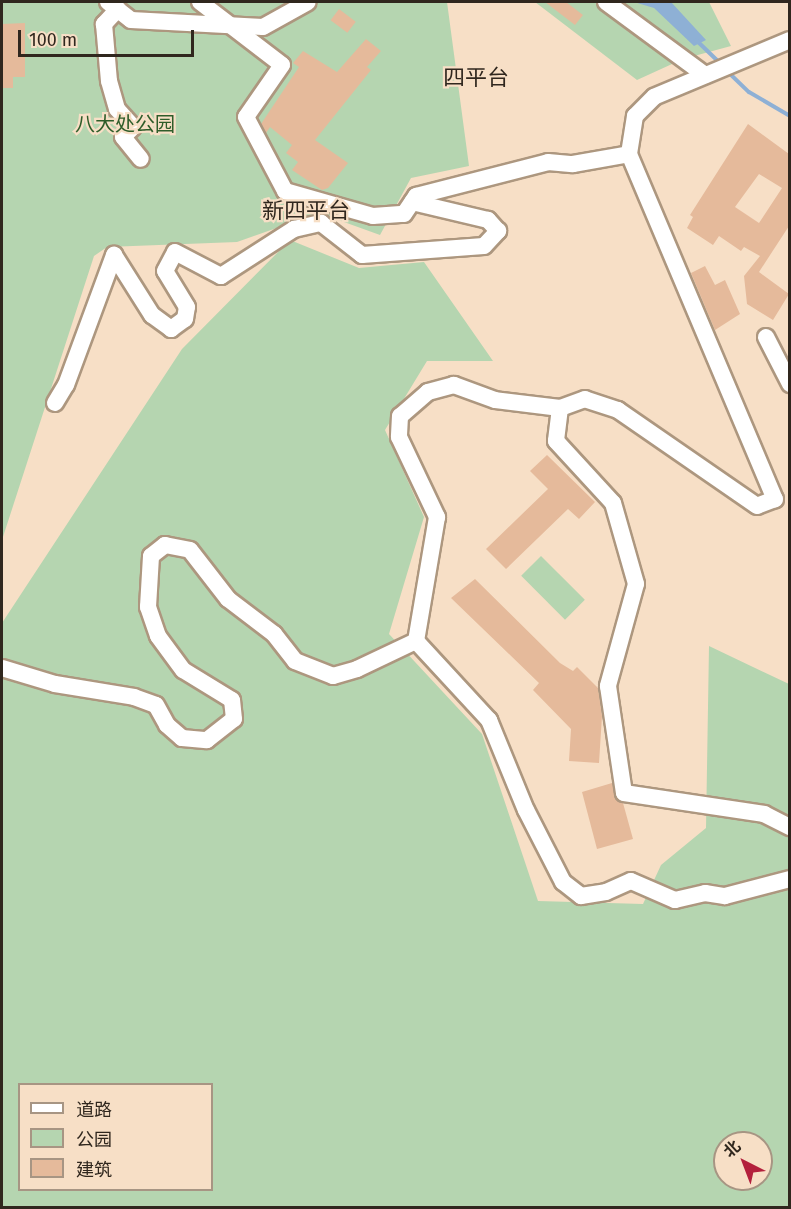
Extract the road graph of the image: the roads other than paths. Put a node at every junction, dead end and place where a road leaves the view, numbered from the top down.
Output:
1 (200, 2) edge
2 (308, 2) edge
3 (606, 2) edge
4 (113, 5) edge
5 (231, 26) junction
6 (789, 40) edge
7 (713, 72) junction
8 (629, 154) junction
9 (141, 159) dead end
10 (412, 202) junction
11 (766, 337) dead end
12 (789, 384) edge
13 (55, 403) dead end
14 (560, 408) junction
15 (416, 641) junction
16 (2, 668) edge
17 (789, 827) edge
18 (789, 879) edge

1 - 5 street
2 - 5 street
3 - 7 street
4 - 5 street
4 - 9 street
5 - 10 street
6 - 7 street
7 - 8 street
8 - 10 street
8 - 14 street
10 - 13 street
11 - 12 street
14 - 15 street
14 - 17 street
15 - 16 street
15 - 18 street

